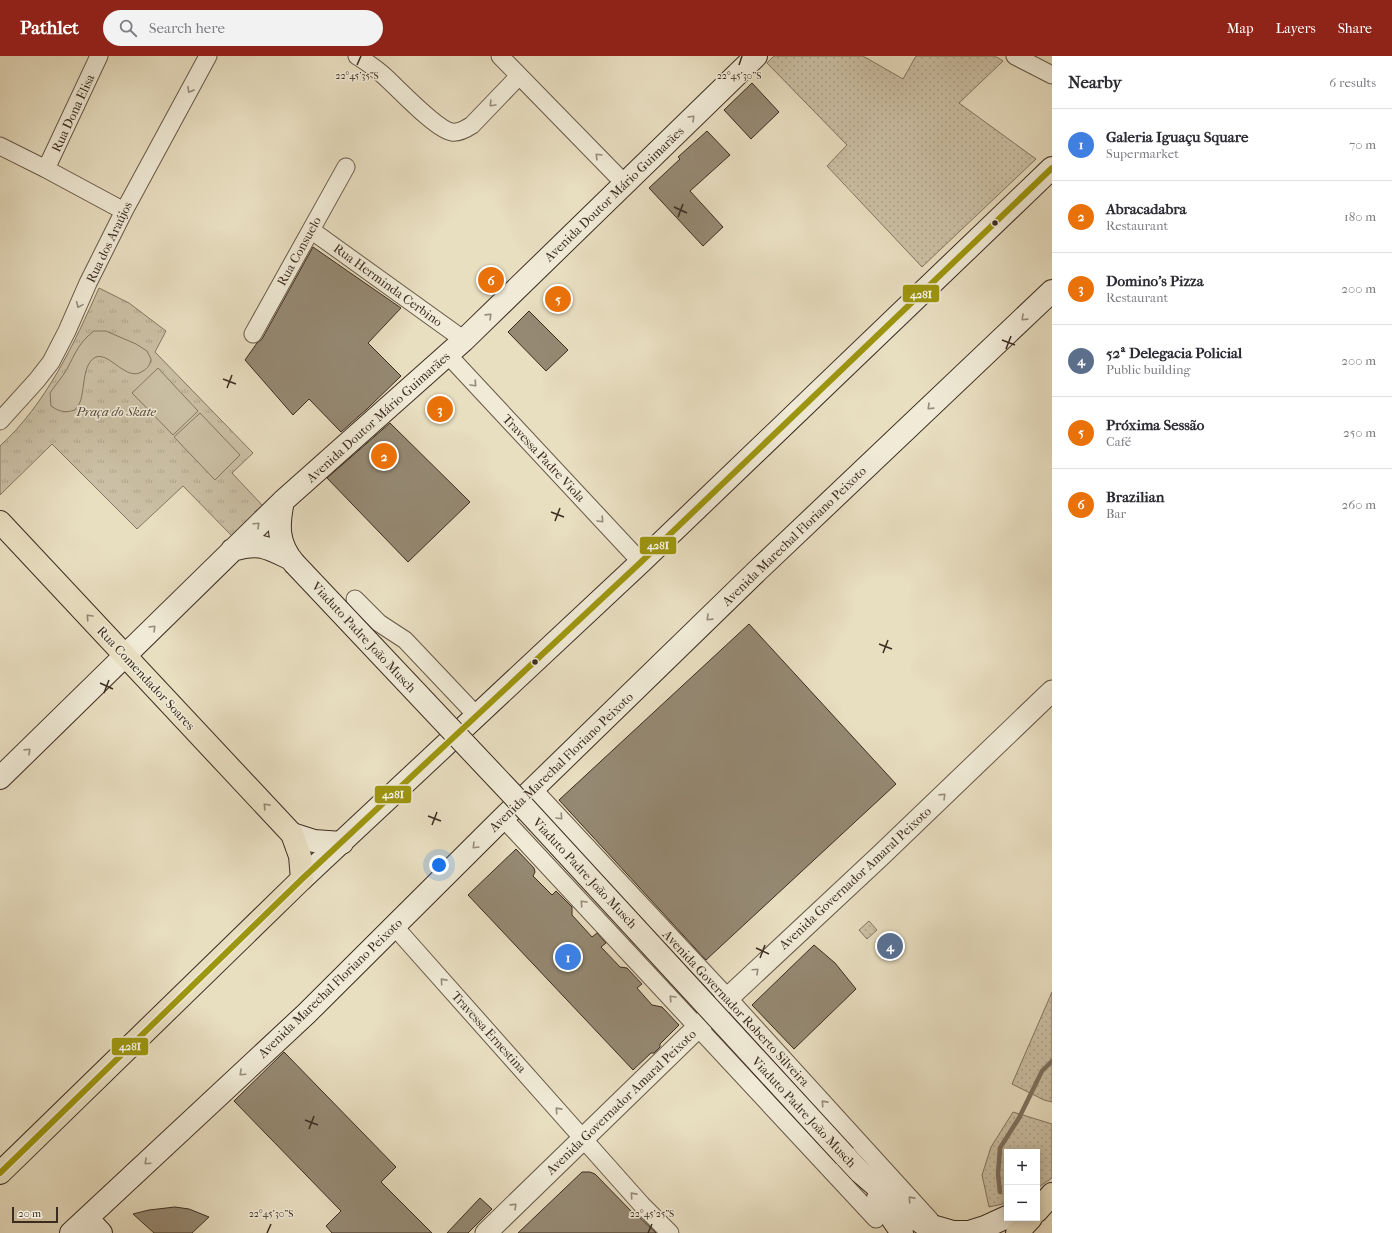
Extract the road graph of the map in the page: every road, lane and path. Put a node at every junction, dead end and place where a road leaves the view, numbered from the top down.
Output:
1 (99, 56) edge
2 (208, 56) edge
3 (356, 56) edge
4 (500, 56) edge
5 (756, 56) edge
6 (1016, 56) edge
7 (1052, 74) edge
8 (519, 76) junction
9 (0, 146) edge
10 (346, 167) dead end
11 (1052, 168) edge
12 (46, 169) junction
13 (625, 184) junction
14 (124, 211) junction
15 (311, 230) junction
16 (1052, 291) edge
17 (253, 334) dead end
18 (464, 340) junction
19 (448, 355) junction
20 (0, 421) edge
21 (283, 501) junction
22 (0, 522) edge
23 (232, 550) junction
24 (292, 561) junction
25 (641, 562) junction
26 (355, 599) dead end
27 (126, 655) junction
28 (1052, 691) edge
29 (477, 716) junction
30 (0, 778) edge
31 (533, 789) junction
32 (503, 818) junction
33 (292, 834) junction
34 (342, 843) junction
35 (302, 879) junction
36 (394, 926) junction
37 (728, 998) junction
38 (698, 1027) junction
39 (584, 1139) junction
40 (860, 1172) junction
41 (0, 1173) edge
42 (1052, 1194) edge
43 (1040, 1200) edge
44 (1040, 1208) edge
45 (1004, 1218) edge
46 (876, 1219) dead end
47 (1028, 1221) edge
48 (94, 1225) edge
49 (930, 1225) junction
50 (71, 1233) edge
51 (486, 1233) edge
52 (670, 1233) edge
53 (902, 1233) edge
54 (1017, 1233) edge

1 - 12 street, Rua Dona Elisa
2 -> 14 street, Rua dos Araújos
8 -> 3 street
4 - 8 street
13 -> 5 main road, Avenida Doutor Mário Guimarães
6 - 7 street
13 -> 8 street
9 - 12 street
10 - 15 street, Rua Consuelo
11 - 25 main road
12 - 14 street
18 -> 13 main road, Avenida Doutor Mário Guimarães
14 -> 20 street, Rua dos Araújos
15 - 17 street, Rua Consuelo
15 - 18 street, Rua Herminda Cerbino
16 -> 31 main road, Avenida Marechal Floriano Peixoto
18 - 19 main road, Avenida Doutor Mário Guimarães
19 - 21 main road, Avenida Doutor Mário Guimarães
19 -> 25 street, Travessa Padre Viola
23 -> 21 main road, Avenida Doutor Mário Guimarães
21 - 24 main road, Viaduto Padre João Musch
27 -> 22 main road, Rua Comendador Soares
23 - 24 main road, Viaduto Padre João Musch
27 -> 23 main road, Avenida Doutor Mário Guimarães
24 - 40 main road, Viaduto Padre João Musch, bridge
25 - 29 main road
26 - 29 street
30 -> 27 main road, Avenida Doutor Mário Guimarães
33 -> 27 main road, Rua Comendador Soares
37 -> 28 street, Avenida Governador Amaral Peixoto
29 - 34 main road
31 - 32 main road, Avenida Marechal Floriano Peixoto
31 -> 37 street, Avenida Governador Roberto Silveira
32 -> 36 main road, Avenida Marechal Floriano Peixoto
38 -> 32 street
33 - 34 main road, Rua Comendador Soares
33 - 35 main road, Rua Comendador Soares
34 - 35 main road
35 - 41 main road
39 -> 36 street, Travessa Ernestina
36 -> 48 main road, Avenida Marechal Floriano Peixoto
37 - 38 street, Avenida Governador Amaral Peixoto
49 -> 37 street, Avenida Governador Roberto Silveira
38 - 39 street, Avenida Governador Amaral Peixoto
38 - 46 street
51 -> 39 street, Avenida Governador Amaral Peixoto
52 -> 39 street, Travessa Ernestina
40 - 49 main road, Viaduto Padre João Musch
40 - 53 main road, Viaduto Padre João Musch
42 - 43 main road
42 - 44 main road
45 - 49 main road
47 - 54 main road
48 - 50 main road, Avenida Marechal Floriano Peixoto

